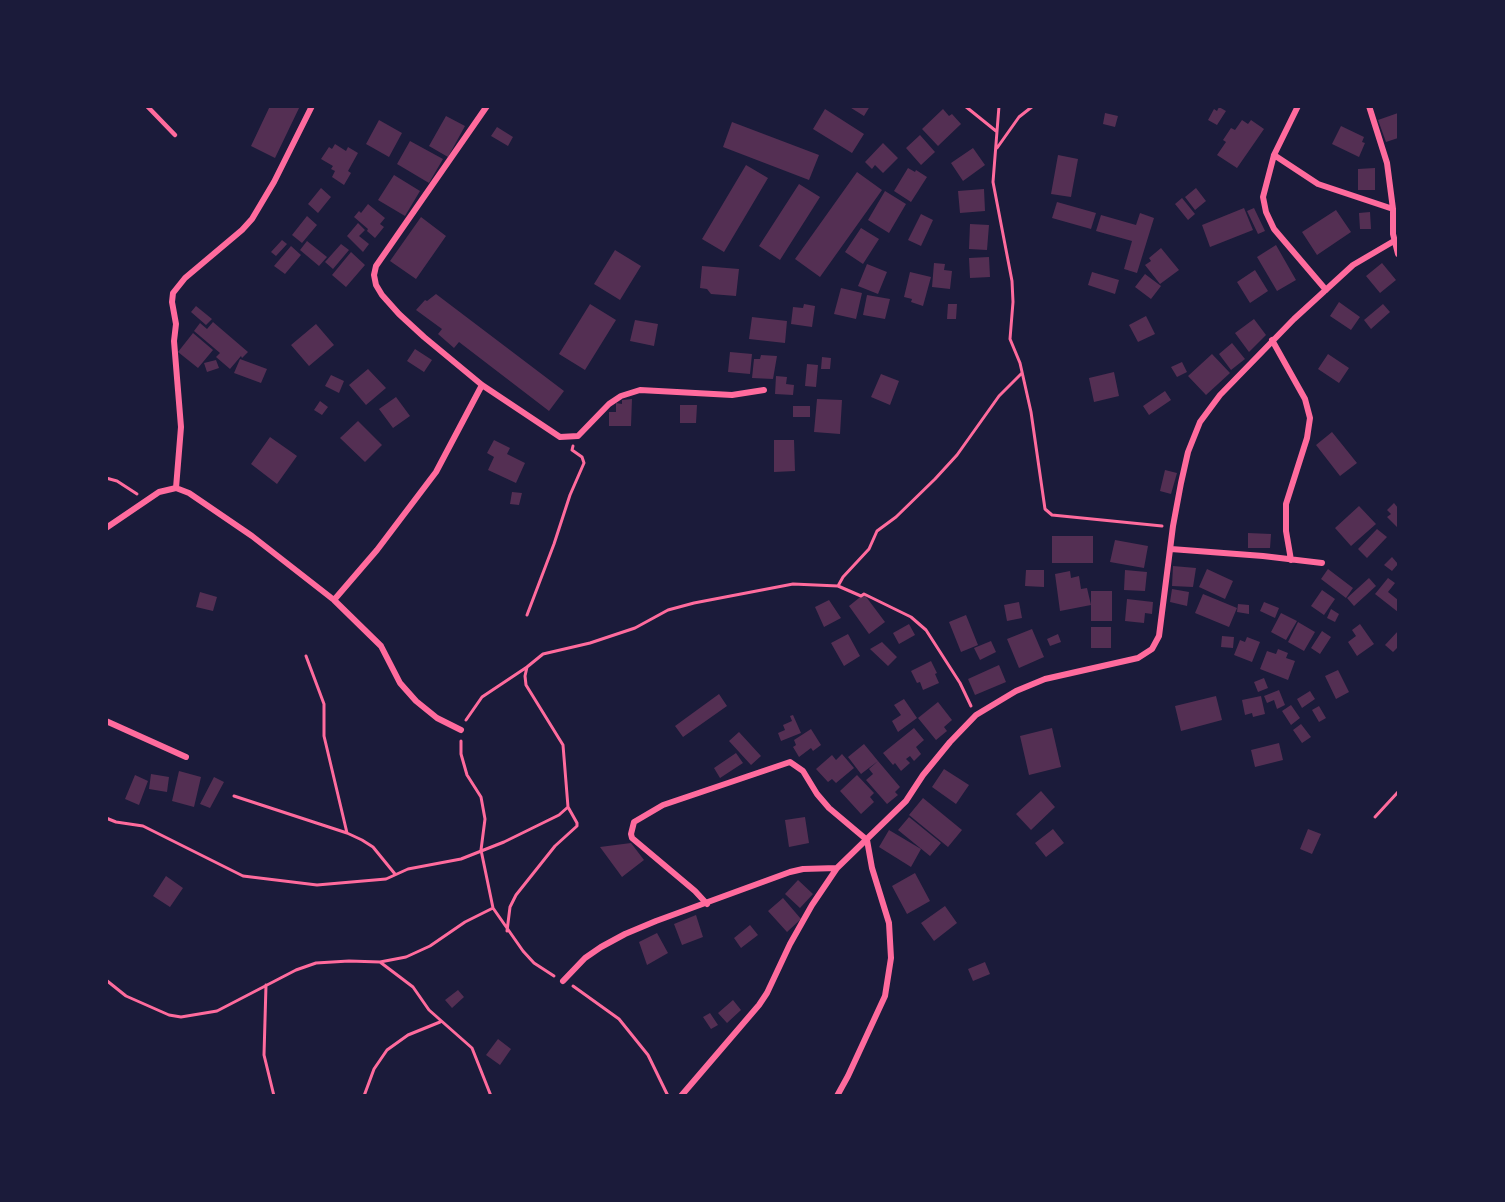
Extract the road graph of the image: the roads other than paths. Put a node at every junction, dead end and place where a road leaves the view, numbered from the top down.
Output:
1 (147, 106) edge
2 (312, 106) edge
3 (488, 106) edge
4 (1298, 106) edge
5 (1369, 106) edge
6 (175, 135) dead end
7 (1274, 155) junction
8 (1393, 209) junction
9 (1394, 241) junction
10 (1398, 254) edge
11 (1326, 290) junction
12 (1272, 340) junction
13 (482, 385) junction
14 (764, 390) dead end
15 (176, 488) junction
16 (106, 528) edge
17 (1171, 549) junction
18 (1292, 560) junction
19 (1322, 563) dead end
20 (334, 600) junction
21 (106, 722) edge
22 (460, 730) road end
23 (186, 757) dead end
24 (867, 840) junction
25 (837, 868) junction
26 (707, 904) junction
27 (562, 981) road end
28 (681, 1095) edge
29 (837, 1095) edge

1 - 6 lane
2 - 15 street
3 - 13 street
4 - 7 street
5 - 8 street
7 - 8 street
7 - 11 street
8 - 9 street
9 - 10 street
9 - 11 street
11 - 12 street
12 - 17 street
12 - 18 street
13 - 14 street
13 - 20 street
15 - 16 street
15 - 20 street
17 - 18 street
17 - 24 street
18 - 19 street
20 - 22 street
21 - 23 street
24 - 25 street
24 - 26 street
24 - 29 street
25 - 26 street
25 - 28 street
26 - 27 street

